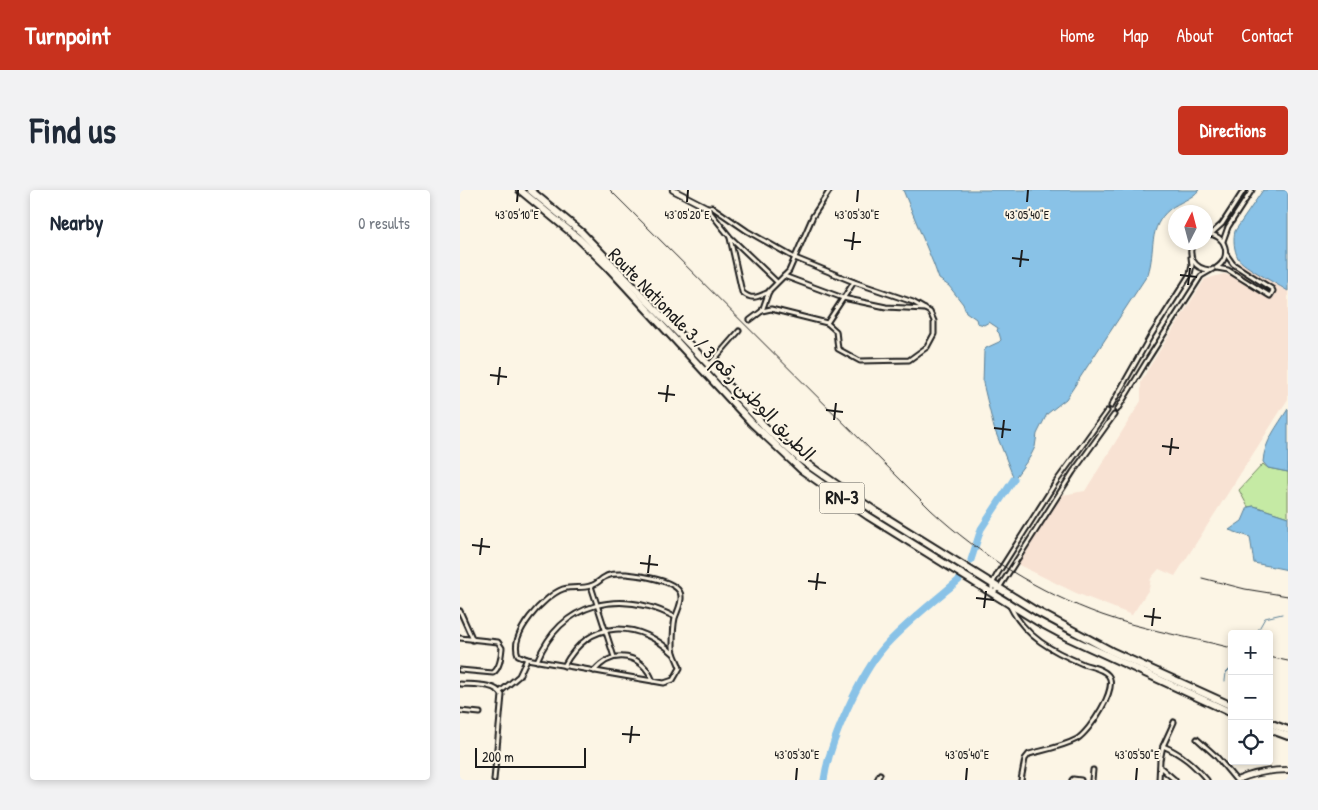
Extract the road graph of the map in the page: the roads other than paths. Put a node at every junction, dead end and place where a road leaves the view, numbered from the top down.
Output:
1 (520, 190) edge
2 (530, 190) edge
3 (672, 190) edge
4 (830, 190) edge
5 (1244, 190) edge
6 (1252, 190) edge
7 (706, 207) junction
8 (1213, 232) edge
9 (1213, 235) edge
10 (730, 237) junction
11 (1223, 242) junction
12 (1190, 250) edge
13 (1226, 254) junction
14 (1191, 257) junction
15 (795, 258) junction
16 (1215, 269) junction
17 (784, 276) junction
18 (777, 282) junction
19 (854, 282) junction
20 (769, 291) junction
21 (843, 298) junction
22 (925, 309) junction
23 (762, 311) junction
24 (750, 320) dead end
25 (827, 323) junction
26 (739, 331) dead end
27 (707, 368) junction
28 (1111, 406) dead end
29 (1117, 410) dead end
30 (1107, 411) dead end
31 (1114, 416) dead end
32 (1068, 467) junction
33 (1073, 472) junction
34 (1041, 506) junction
35 (1048, 510) junction
36 (1022, 537) junction
37 (1028, 541) junction
38 (992, 584) junction
39 (591, 586) junction
40 (999, 588) junction
41 (992, 593) junction
42 (1009, 604) junction
43 (596, 605) junction
44 (460, 611) edge
45 (675, 617) junction
46 (605, 631) junction
47 (460, 638) edge
48 (472, 640) junction
49 (674, 654) junction
50 (614, 657) junction
51 (527, 659) junction
52 (536, 661) junction
53 (564, 666) junction
54 (460, 670) edge
55 (594, 672) junction
56 (1157, 675) junction
57 (654, 681) junction
58 (460, 684) edge
59 (500, 692) junction
60 (1228, 704) edge
61 (460, 711) edge
62 (1228, 711) edge
63 (480, 713) dead end
64 (1174, 722) dead end
65 (1273, 724) edge
66 (1273, 730) edge
67 (1288, 730) edge
68 (1288, 736) edge
69 (1197, 739) dead end
70 (1164, 746) junction
71 (1161, 768) junction
72 (1093, 770) dead end
73 (1288, 770) edge
74 (880, 774) dead end
75 (494, 780) edge
76 (877, 780) edge
77 (1022, 780) edge
78 (1072, 780) edge
79 (1080, 780) edge
80 (1092, 780) edge
81 (1159, 780) edge
82 (1175, 780) edge
83 (1207, 780) edge
84 (1237, 780) edge

1 - 27 highway, Route Nationale 3 / الطريق الوطني رقم 3 / RN-3
2 - 27 highway, Route Nationale 3 / الطريق الوطني رقم 3 / RN-3
3 - 7 street
4 - 15 street
5 - 8 street
6 - 11 street
7 - 10 street
7 - 15 street
9 - 11 street
10 - 18 street
10 - 20 street
11 - 13 street
12 - 14 street
13 - 16 street
13 - 16 street
14 - 16 street
14 - 28 street
15 - 17 street
15 - 19 street
16 - 29 street
17 - 18 street
17 - 21 street
18 - 20 street
19 - 21 street
19 - 22 street
20 - 23 street
21 - 22 street
21 - 25 street
22 - 25 street
23 - 24 street
23 - 25 street
26 - 27 street
27 - 38 highway, Route Nationale 3 / الطريق الوطني رقم 3 / RN-3
27 - 41 highway, Route Nationale 3 / الطريق الوطني رقم 3 / RN-3
30 - 32 street
31 - 33 street
32 - 33 street
32 - 34 street
33 - 35 street
34 - 35 street
34 - 36 street
35 - 37 street
36 - 37 street
36 - 38 street
37 - 40 street
38 - 40 highway, Route Nationale 3 / الطريق الوطني رقم 3 / RN-3
38 - 41 street
39 - 43 street
39 - 45 street
39 - 51 street
40 - 41 street
40 - 56 highway, Route Nationale 3 / الطريق الوطني رقم 3 / RN-3
41 - 42 highway, Route Nationale 3 / الطريق الوطني رقم 3 / RN-3
42 - 56 highway, Route Nationale 3 / الطريق الوطني رقم 3 / RN-3
42 - 77 street
43 - 45 street
43 - 46 street
43 - 52 street
44 - 48 street
45 - 49 street
46 - 49 street
46 - 50 street
46 - 53 street
47 - 48 street
48 - 54 street
49 - 57 street
50 - 55 street
50 - 57 street
51 - 52 street
51 - 59 street
52 - 53 street
53 - 55 street
55 - 57 street
56 - 60 highway, Route Nationale 3 / الطريق الوطني رقم 3 / RN-3
56 - 62 highway, Route Nationale 3 / الطريق الوطني رقم 3 / RN-3
58 - 59 street
59 - 75 street
61 - 63 street
64 - 70 street
65 - 67 highway
66 - 68 highway
69 - 84 street
70 - 71 street
70 - 83 street
71 - 81 street
71 - 82 street
72 - 80 street
73 - 84 street
74 - 76 street
78 - 79 street

